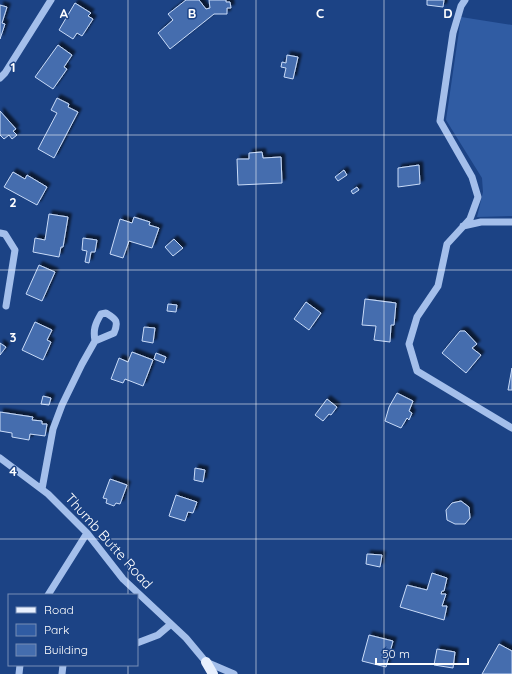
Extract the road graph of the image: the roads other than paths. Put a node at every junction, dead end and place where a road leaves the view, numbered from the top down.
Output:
1 (51, 0) edge
2 (465, 0) edge
3 (0, 78) edge
4 (512, 222) edge
5 (463, 226) junction
6 (0, 233) edge
7 (6, 306) dead end
8 (95, 341) dead end
9 (512, 428) edge
10 (0, 458) edge
11 (42, 489) junction
12 (88, 533) junction
13 (49, 594) edge
14 (171, 624) junction
15 (138, 643) edge
16 (206, 662) junction
17 (213, 674) edge
18 (234, 674) edge

1 - 3 street
2 - 5 street
4 - 5 street
5 - 9 street
6 - 7 street
8 - 11 street
10 - 11 street, Thumb Butte Road
11 - 12 street, Thumb Butte Road
12 - 13 street
12 - 14 street, Thumb Butte Road
14 - 15 street
14 - 16 street, Thumb Butte Road
16 - 17 main road
16 - 18 street, Thumb Butte Road

